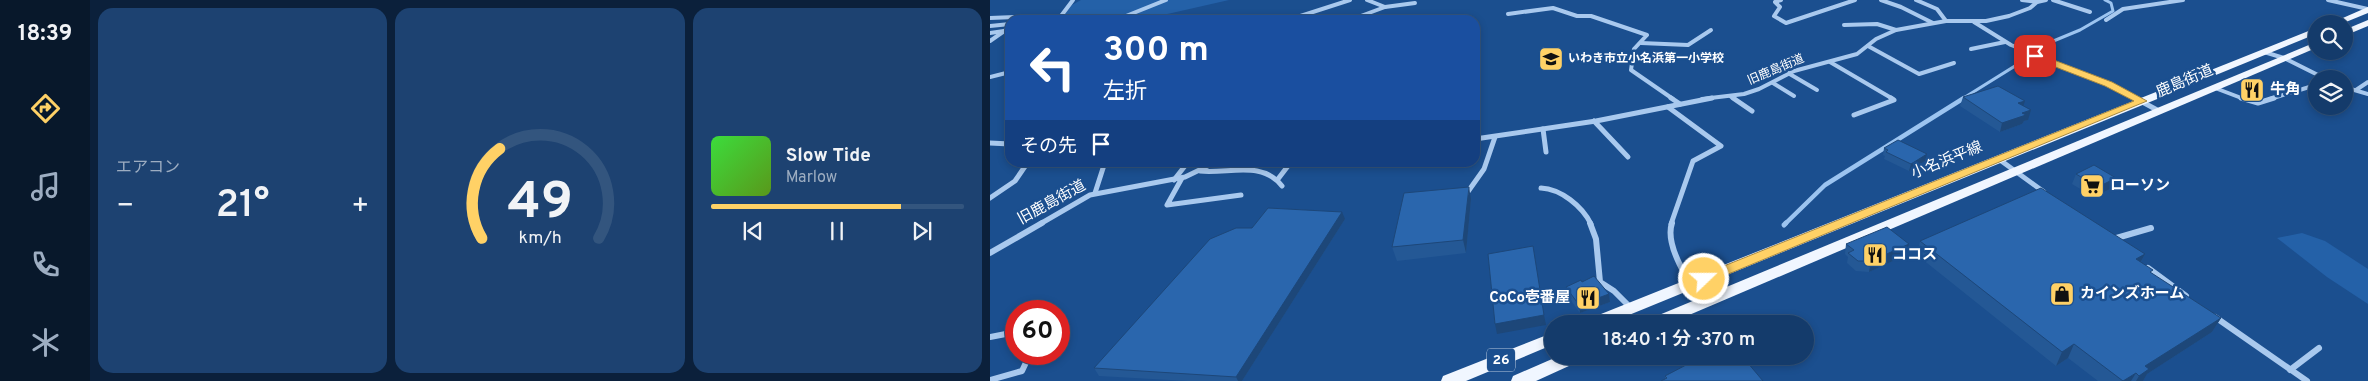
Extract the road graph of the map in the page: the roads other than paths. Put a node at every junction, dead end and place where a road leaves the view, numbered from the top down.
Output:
1 (1073, 0) edge
2 (1166, 0) edge
3 (1350, 0) edge
4 (1367, 0) edge
5 (1781, 0) edge
6 (1852, 0) edge
7 (1881, 0) edge
8 (1916, 0) edge
9 (2022, 0) edge
10 (2043, 0) edge
11 (2053, 0) edge
12 (2183, 0) edge
13 (2328, 0) edge
14 (2037, 2) junction
15 (1415, 4) dead end
16 (1385, 7) junction
17 (2368, 10) edge
18 (2090, 12) dead end
19 (1508, 14) dead end
20 (1062, 15) edge
21 (1128, 15) edge
22 (1304, 15) edge
23 (1363, 15) edge
24 (1005, 16) edge
25 (2353, 16) edge
26 (990, 18) edge
27 (2106, 20) dead end
28 (1946, 22) junction
29 (1974, 22) junction
30 (1934, 23) junction
31 (1005, 25) edge
32 (1844, 25) dead end
33 (2367, 25) edge
34 (990, 26) edge
35 (1711, 30) dead end
36 (1896, 30) junction
37 (2353, 30) edge
38 (1004, 31) joint
39 (990, 33) edge
40 (2308, 34) edge
41 (991, 40) edge
42 (2006, 42) junction
43 (1640, 43) junction
44 (1868, 46) junction
45 (2308, 48) edge
46 (1971, 49) dead end
47 (2264, 52) junction
48 (2284, 58) junction
49 (1829, 61) junction
50 (1954, 63) dead end
51 (2308, 70) edge
52 (1005, 73) edge
53 (1788, 73) junction
54 (990, 77) edge
55 (2368, 82) edge
56 (1772, 83) junction
57 (2215, 88) junction
58 (2308, 88) edge
59 (2353, 89) edge
60 (1817, 90) dead end
61 (2356, 90) junction
62 (2368, 94) edge
63 (1729, 96) junction
64 (1794, 96) dead end
65 (2142, 101) junction
66 (1680, 104) junction
67 (1668, 107) junction
68 (1752, 111) dead end
69 (2160, 112) junction
70 (1854, 115) dead end
71 (1594, 121) junction
72 (1543, 129) junction
73 (1495, 137) junction
74 (1480, 138) edge
75 (990, 143) edge
76 (1005, 144) edge
77 (1546, 152) dead end
78 (1628, 157) dead end
79 (2000, 160) junction
80 (1025, 167) edge
81 (1103, 167) edge
82 (1184, 167) edge
83 (1207, 167) edge
84 (1287, 167) edge
85 (1199, 171) junction
86 (2017, 171) junction
87 (1182, 178) junction
88 (1278, 179) junction
89 (1174, 180) junction
90 (1282, 186) dead end
91 (1541, 188) dead end
92 (1095, 193) junction
93 (1467, 193) edge
94 (1241, 196) dead end
95 (2050, 197) edge
96 (990, 198) edge
97 (2151, 228) dead end
98 (2103, 235) edge
99 (2110, 240) junction
100 (2118, 246) edge
101 (990, 253) edge
102 (2143, 264) edge
103 (1691, 284) junction
104 (2191, 300) edge
105 (1703, 302) junction
106 (1631, 308) junction
107 (2207, 311) edge
108 (1614, 315) edge
109 (1673, 315) edge
110 (1005, 335) edge
111 (990, 338) edge
112 (1544, 342) edge
113 (2319, 348) dead end
114 (1025, 365) edge
115 (1555, 365) edge
116 (2290, 370) junction
117 (990, 380) edge
118 (1449, 381) edge
119 (1519, 381) edge
120 (2306, 381) edge

1 - 20 street
2 - 21 street
3 - 22 street
4 - 16 street
5 - 6 street
7 - 30 street
8 - 28 street
9 - 14 street
10 - 14 street, 旧鹿島街道
11 - 18 street
12 - 27 street
13 - 17 street
14 - 29 street, 旧鹿島街道
15 - 16 street
16 - 23 street
17 - 25 main road
19 - 43 street
24 - 26 street
28 - 29 street, 旧鹿島街道
28 - 30 street, 旧鹿島街道
29 - 42 street
30 - 36 street, 旧鹿島街道
31 - 34 street
32 - 36 street
33 - 37 main road
35 - 43 street
36 - 44 street, 旧鹿島街道
38 - 39 street
38 - 41 street
40 - 47 main road, 小名浜平線
42 - 46 street
42 - 65 street
43 - 66 street
44 - 49 street, 旧鹿島街道
44 - 50 street
45 - 48 main road, 鹿島街道
47 - 48 street
47 - 65 main road, 小名浜平線
48 - 51 street
48 - 57 main road, 鹿島街道
49 - 53 street, 旧鹿島街道
49 - 70 street
52 - 54 street
53 - 56 street, 旧鹿島街道
53 - 60 street
55 - 61 street
56 - 63 street, 旧鹿島街道
56 - 64 street
57 - 58 street
57 - 69 main road, 鹿島街道
59 - 61 street
61 - 62 street
63 - 66 street, 旧鹿島街道
63 - 68 street
65 - 69 street
65 - 79 main road, 小名浜平線
66 - 67 street, 旧鹿島街道
67 - 71 street, 旧鹿島街道
67 - 103 street
69 - 86 main road, 鹿島街道
71 - 72 street, 旧鹿島街道
71 - 78 street
72 - 73 street, 旧鹿島街道
72 - 77 street
73 - 74 street, 旧鹿島街道
73 - 93 street
75 - 76 street
79 - 86 street
79 - 103 main road, 小名浜平線
80 - 96 street
81 - 92 street
82 - 89 street
83 - 85 street, 旧鹿島街道
84 - 88 street
85 - 87 street, 旧鹿島街道
85 - 88 street
86 - 95 street
86 - 105 main road, 鹿島街道
87 - 89 street, 旧鹿島街道
87 - 94 street
88 - 90 street
89 - 92 street, 旧鹿島街道
91 - 106 street
92 - 101 street, 旧鹿島街道
97 - 99 street
98 - 99 street
99 - 100 street
102 - 104 street
103 - 105 street
103 - 106 main road, 小名浜平線
105 - 109 main road, 鹿島街道
106 - 108 main road, 小名浜平線
107 - 116 street
110 - 111 street
112 - 118 main road, 26
113 - 116 street
114 - 117 street
115 - 119 main road, 26
116 - 120 street

